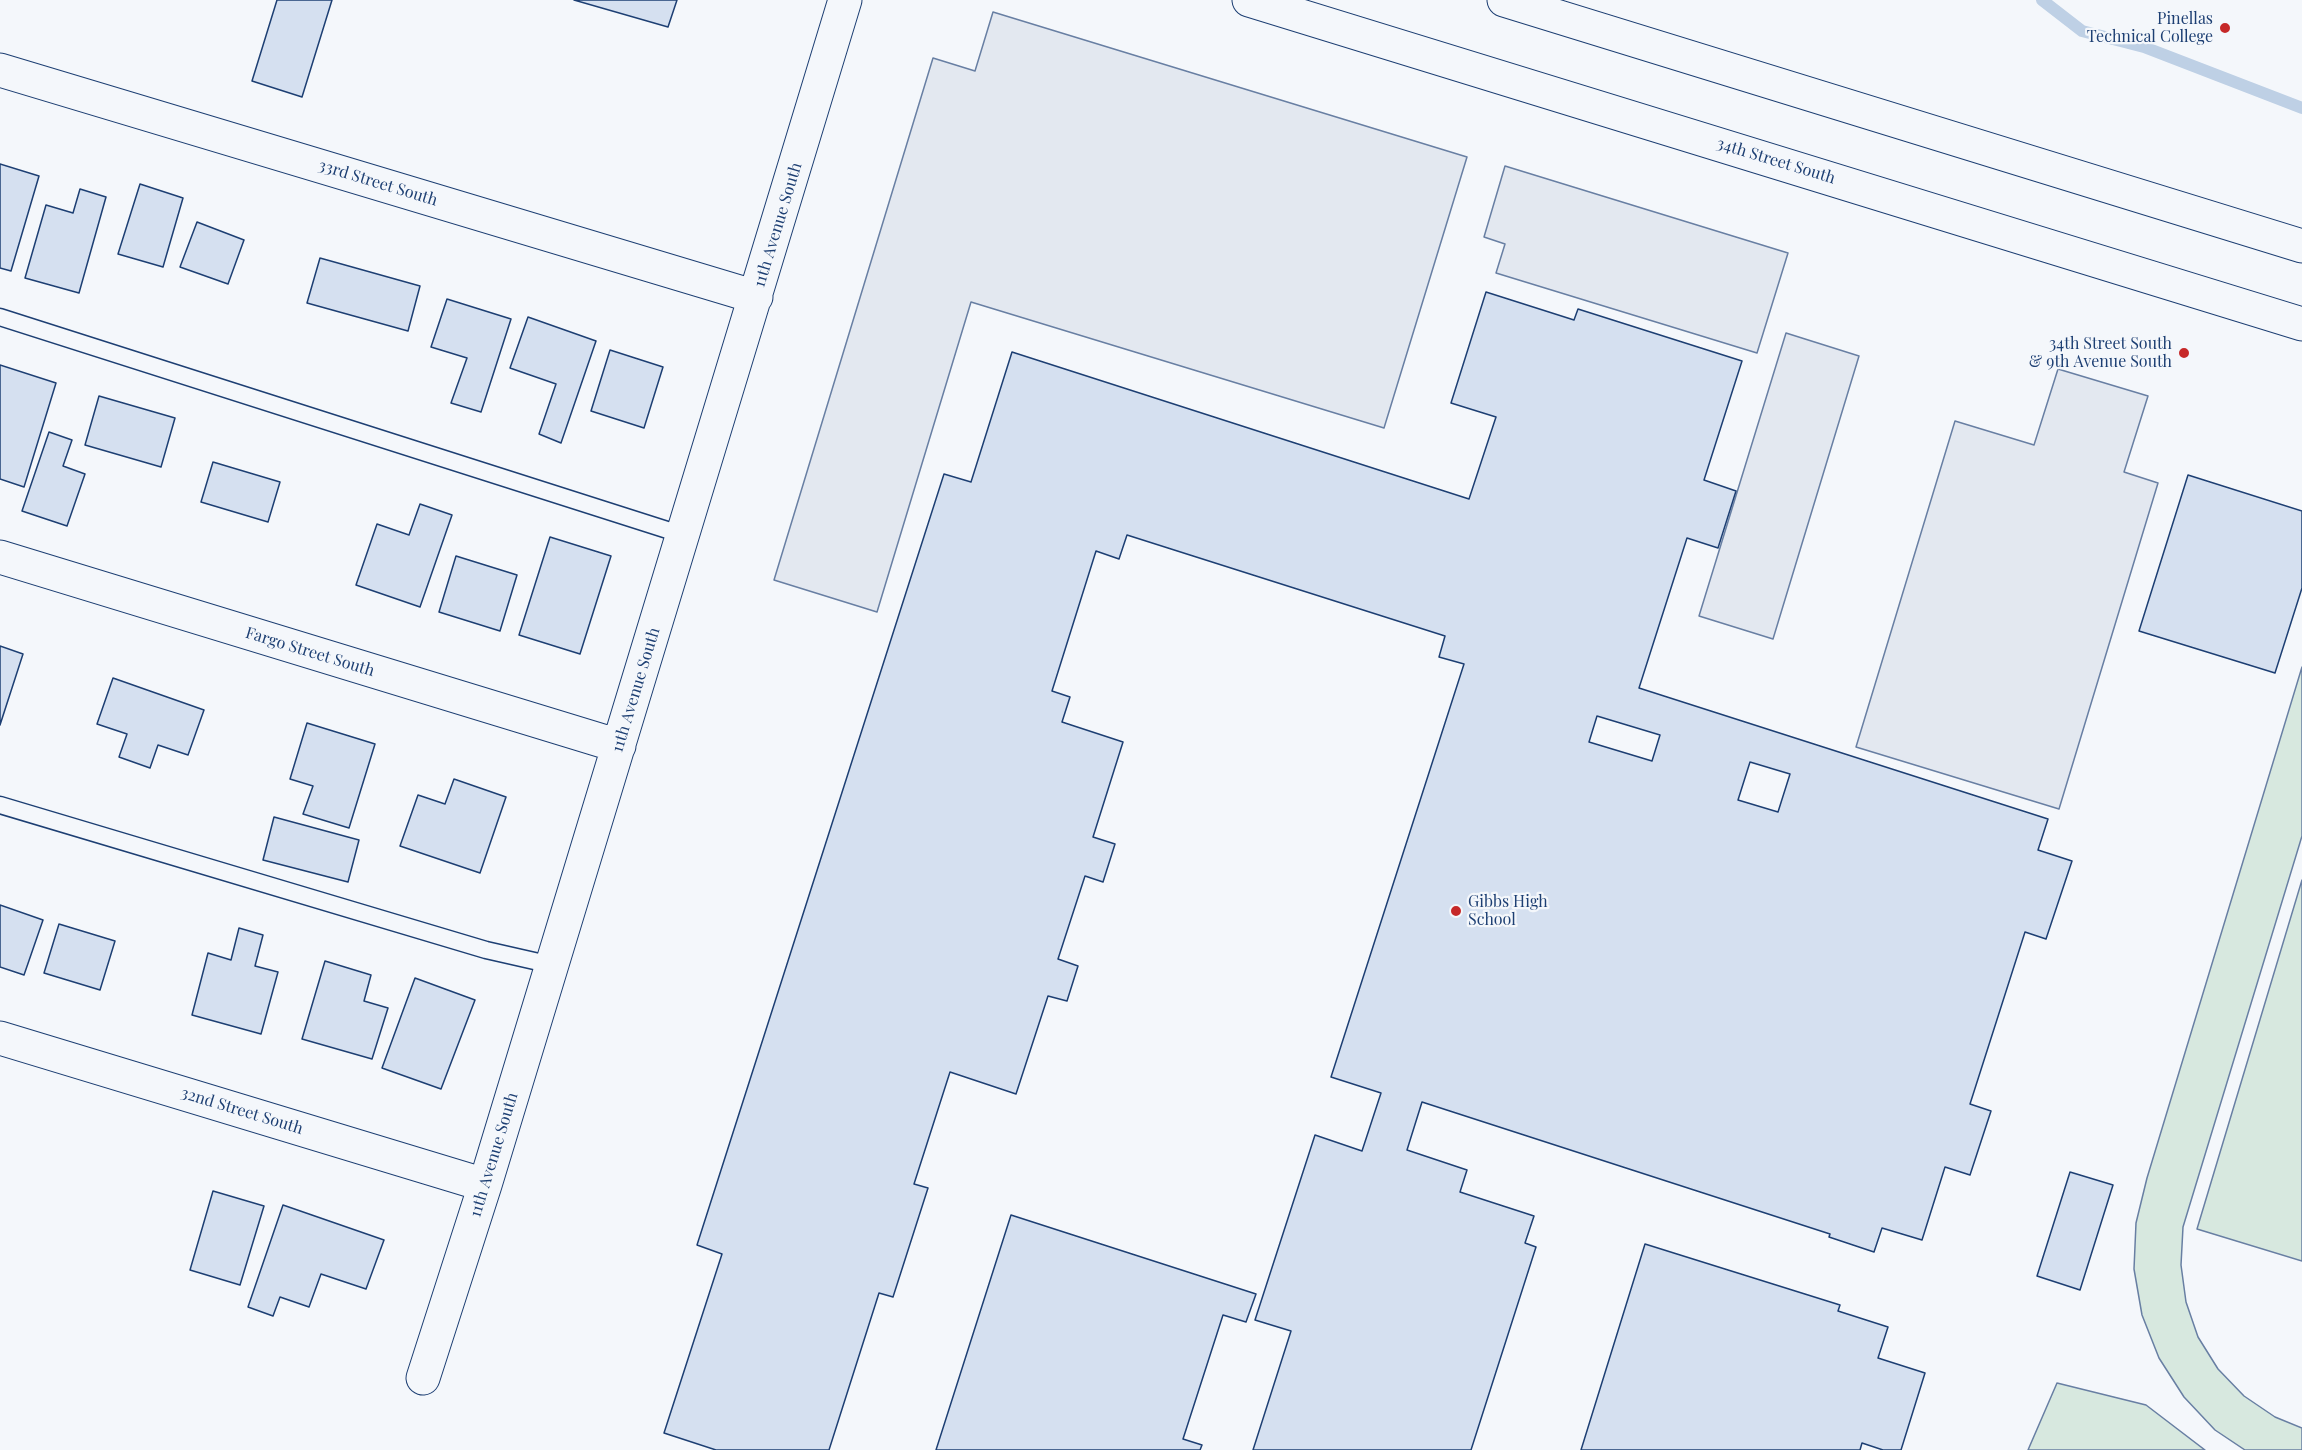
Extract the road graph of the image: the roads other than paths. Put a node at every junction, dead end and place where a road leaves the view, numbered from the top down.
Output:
1 (845, 0) edge
2 (1249, 0) edge
3 (1504, 0) edge
4 (0, 70) edge
5 (2302, 246) edge
6 (756, 297) junction
7 (0, 317) edge
8 (2302, 324) edge
9 (683, 535) junction
10 (0, 557) edge
11 (619, 746) junction
12 (0, 805) edge
13 (552, 965) junction
14 (0, 1038) edge
15 (485, 1185) junction
16 (423, 1378) dead end

1 - 6 main road, 11th Avenue South
2 - 8 main road, 34th Street South
3 - 5 main road
4 - 6 main road, 33rd Street South
6 - 9 main road, 11th Avenue South
7 - 9 lane
9 - 11 main road, 11th Avenue South
10 - 11 main road, Fargo Street South
11 - 13 main road, 11th Avenue South
12 - 13 lane
13 - 15 main road, 11th Avenue South
14 - 15 main road, 32nd Street South
15 - 16 main road, 11th Avenue South

